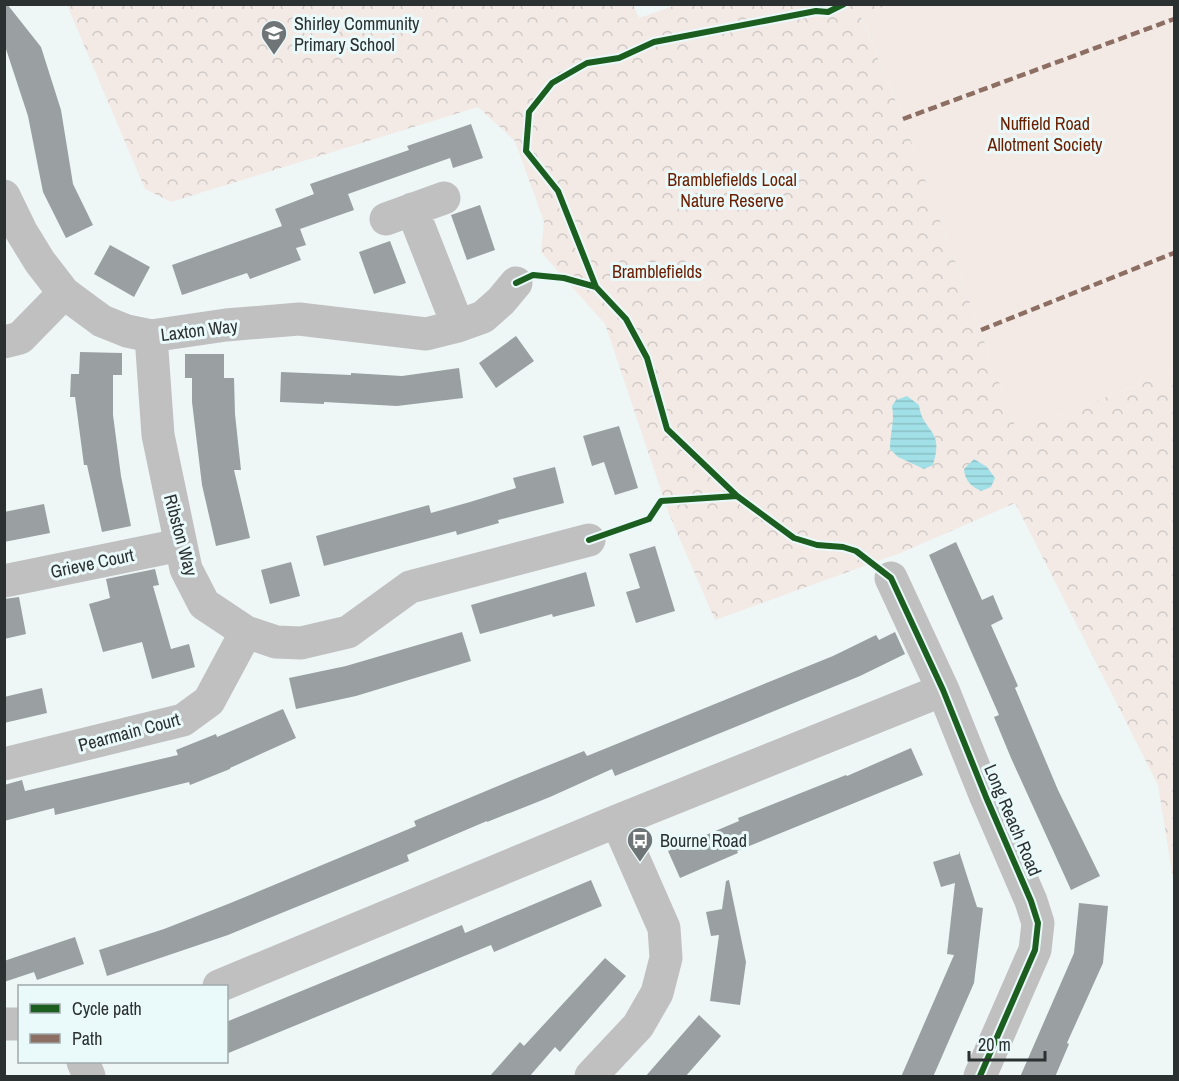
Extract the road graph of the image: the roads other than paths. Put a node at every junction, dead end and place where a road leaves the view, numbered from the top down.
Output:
1 (4, 196) edge
2 (444, 198) dead end
3 (516, 283) dead end
4 (64, 293) junction
5 (458, 326) junction
6 (151, 336) junction
7 (4, 342) edge
8 (590, 540) dead end
9 (180, 546) junction
10 (891, 578) dead end
11 (4, 581) edge
12 (246, 632) junction
13 (943, 690) junction
14 (4, 764) edge
15 (617, 821) junction
16 (224, 985) edge
17 (83, 1063) edge
18 (89, 1077) edge
19 (591, 1077) edge
20 (980, 1077) edge

1 - 4 street, Laxton Way
2 - 5 street
3 - 5 street, Laxton Way
4 - 6 street, Laxton Way
4 - 7 street
5 - 6 street, Laxton Way
6 - 9 street, Ribston Way
8 - 12 street, Ribston Way
9 - 11 street, Grieve Court
9 - 12 street, Ribston Way
10 - 13 street, Long Reach Road
12 - 14 street, Pearmain Court
13 - 15 street
13 - 20 street, Long Reach Road
15 - 16 street
15 - 19 street
17 - 18 street

